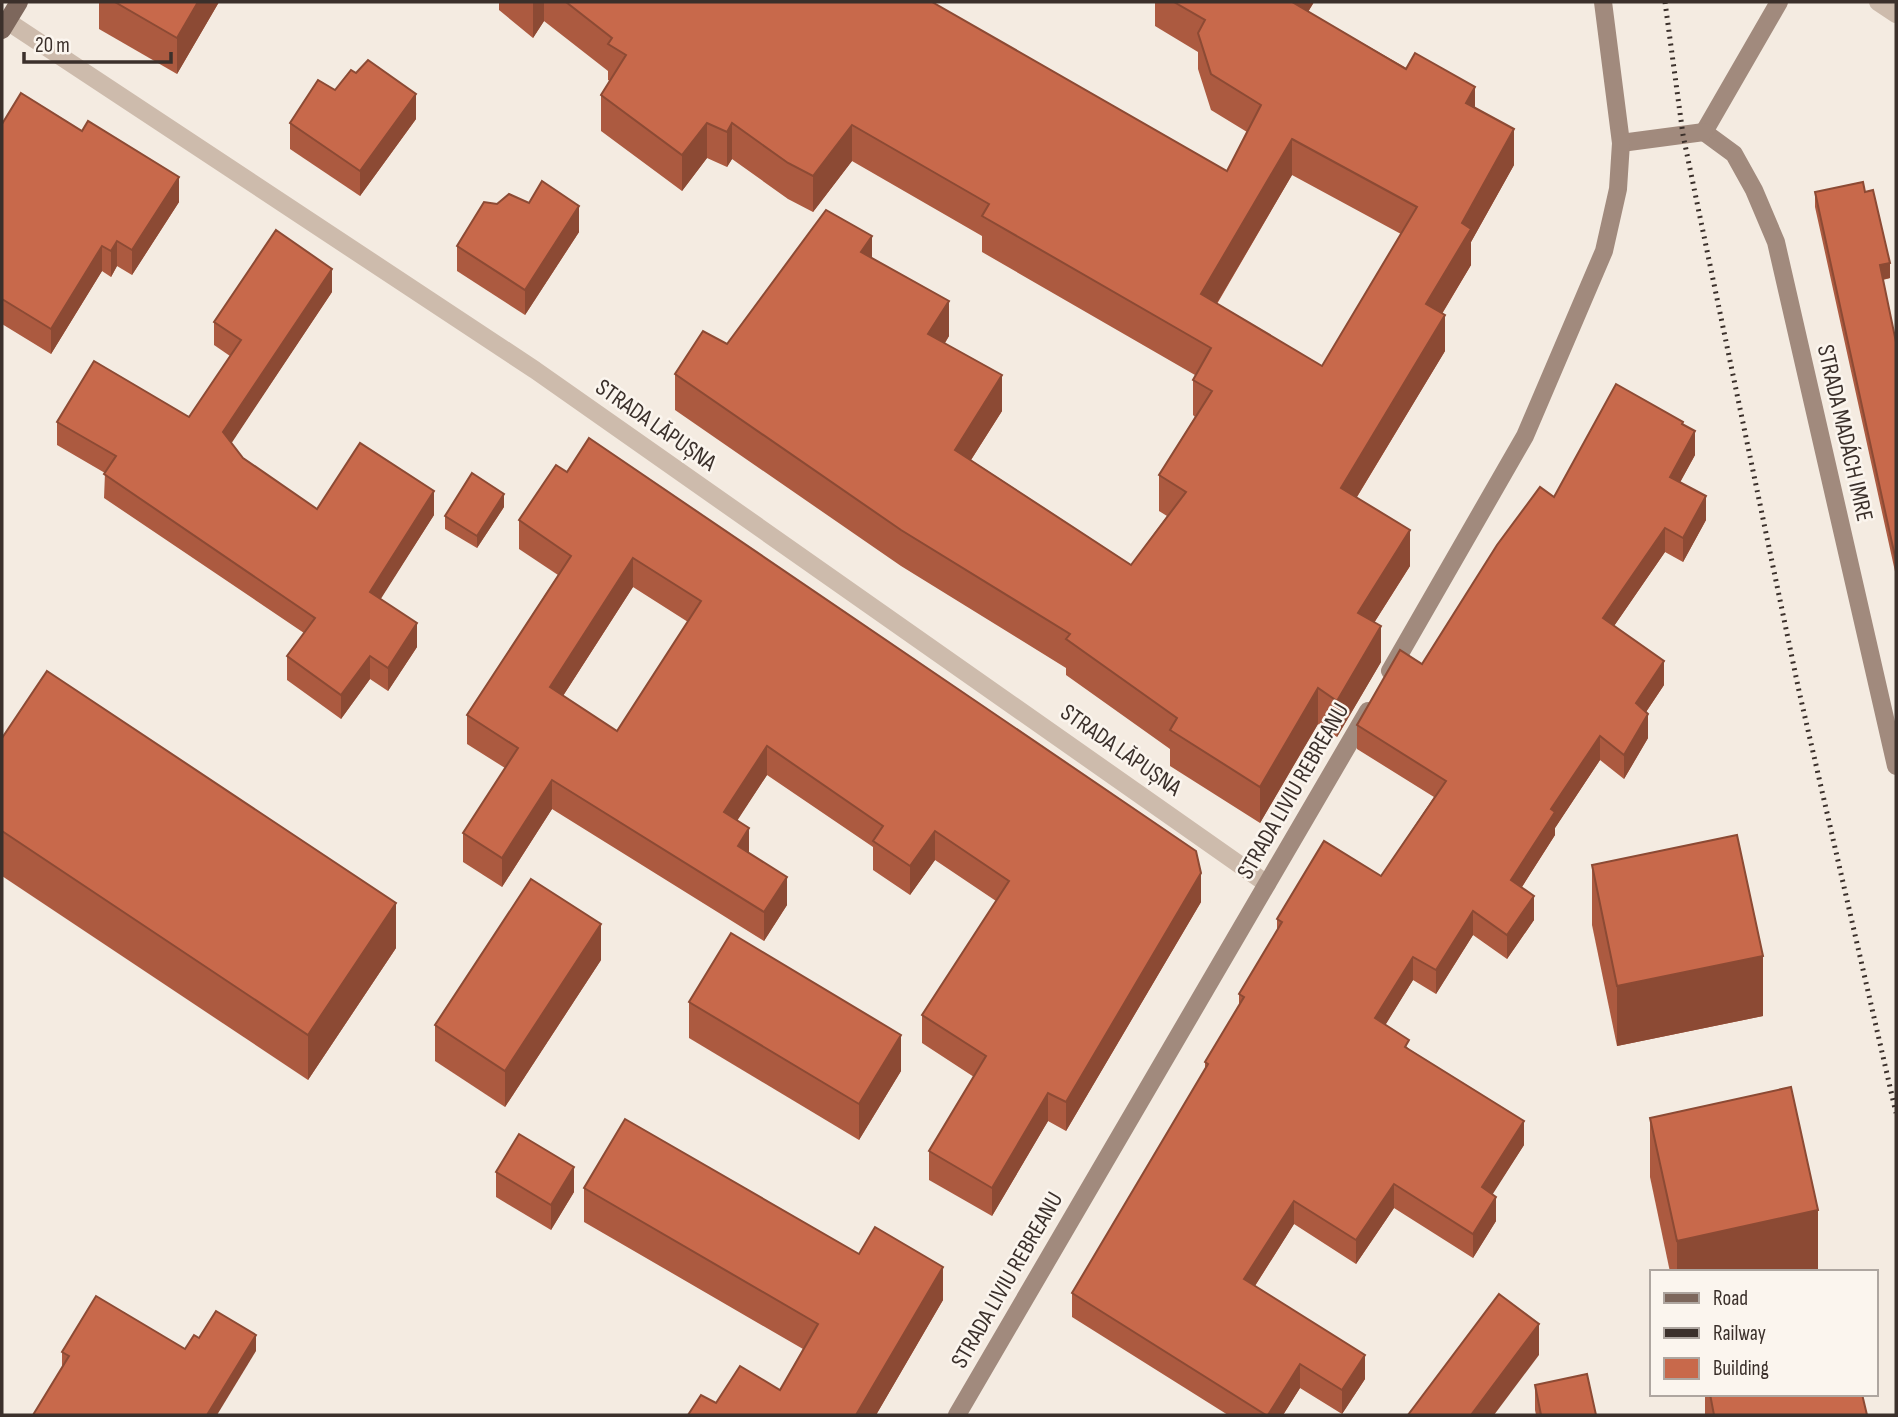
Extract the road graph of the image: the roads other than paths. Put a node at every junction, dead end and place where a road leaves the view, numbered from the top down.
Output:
1 (19, 2) edge
2 (1603, 2) edge
3 (1779, 2) edge
4 (1878, 2) edge
5 (1896, 14) edge
6 (4, 26) edge
7 (1704, 132) junction
8 (1621, 143) junction
9 (1890, 714) edge
10 (1896, 766) edge
11 (1268, 884) junction
12 (957, 1415) edge

1 - 6 main road
2 - 8 street, STRADA LIVIU REBREANU
3 - 7 street
4 - 5 street
6 - 11 street, STRADA LĂPUȘNA
7 - 8 street
7 - 9 street, STRADA MADÁCH IMRE
8 - 11 street, STRADA LIVIU REBREANU
9 - 10 street, STRADA MADÁCH IMRE
11 - 12 street, STRADA LIVIU REBREANU

